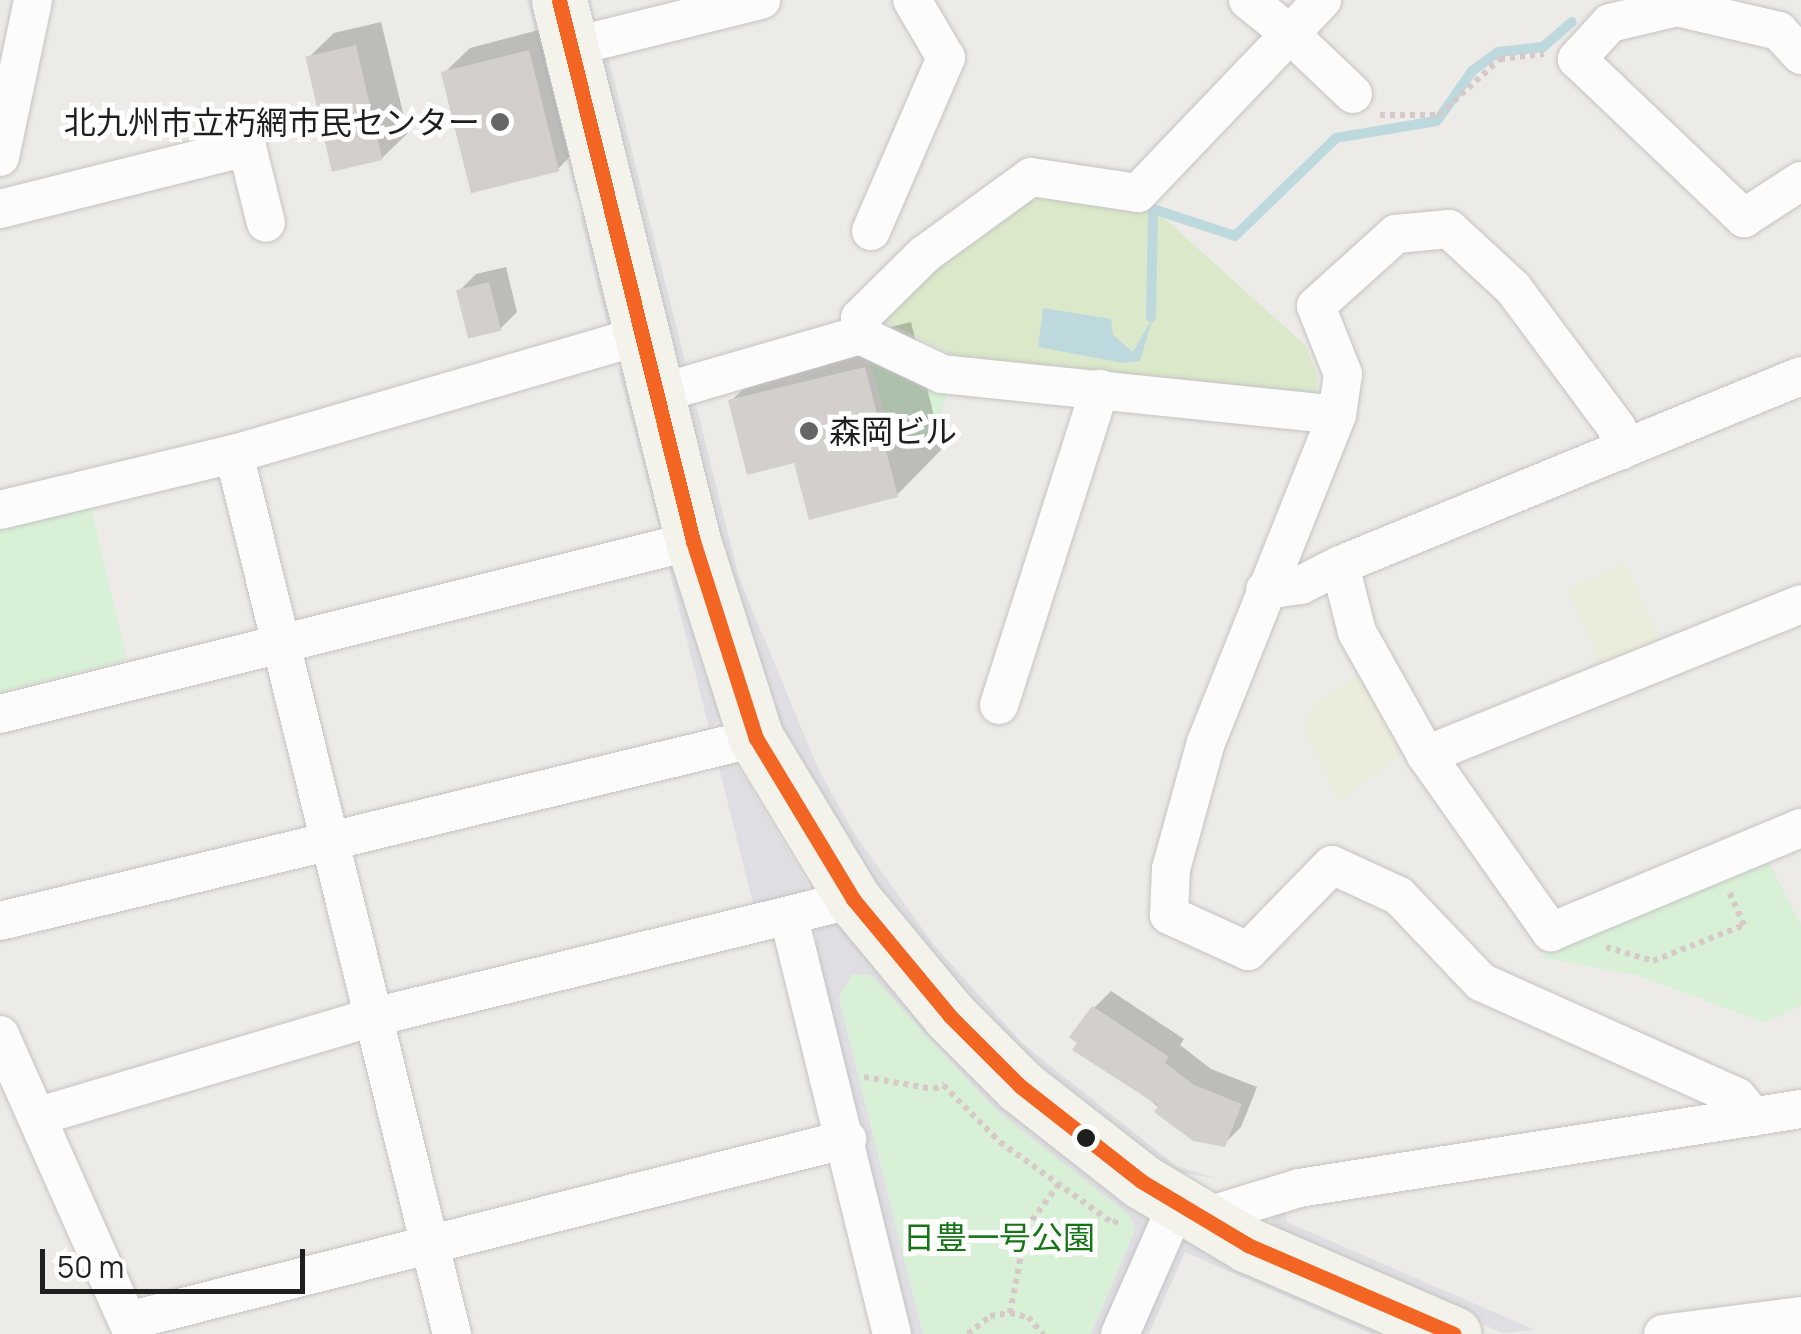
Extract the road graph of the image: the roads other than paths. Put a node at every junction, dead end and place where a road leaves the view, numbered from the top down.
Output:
1 (34, 0) edge
2 (762, 0) edge
3 (912, 0) edge
4 (1248, 0) edge
5 (1322, 0) edge
6 (565, 24) edge
7 (1290, 34) junction
8 (1801, 54) edge
9 (1353, 94) road end
10 (0, 157) edge
11 (1801, 181) edge
12 (0, 209) edge
13 (266, 223) dead end
14 (871, 230) dead end
15 (643, 334) junction
16 (860, 335) junction
17 (1801, 376) edge
18 (1100, 390) junction
19 (658, 394) junction
20 (1336, 415) junction
21 (1621, 451) junction
22 (234, 454) junction
23 (0, 510) edge
24 (693, 540) junction
25 (1340, 564) junction
26 (1265, 590) junction
27 (1801, 604) edge
28 (281, 645) junction
29 (999, 704) dead end
30 (0, 714) edge
31 (756, 738) junction
32 (1426, 754) junction
33 (1801, 828) edge
34 (329, 843) junction
35 (854, 899) junction
36 (789, 918) junction
37 (0, 921) edge
38 (374, 1017) junction
39 (0, 1035) edge
40 (1801, 1109) edge
41 (39, 1116) junction
42 (1754, 1116) junction
43 (847, 1139) junction
44 (1189, 1212) junction
45 (430, 1244) junction
46 (1801, 1316) edge
47 (130, 1327) edge
48 (452, 1334) edge
49 (892, 1334) edge
50 (1120, 1334) edge
51 (1454, 1334) edge
52 (1663, 1334) edge

1 - 10 street
2 - 6 street
3 - 14 street
4 - 7 street
5 - 7 street
6 - 15 street
7 - 9 street
7 - 16 street
8 - 11 street
12 - 13 street
15 - 19 street
15 - 22 street
16 - 18 street
16 - 19 street
17 - 21 street
18 - 20 street
18 - 29 street
19 - 24 street
20 - 21 street
20 - 26 street
21 - 25 street
22 - 23 street
22 - 28 street
24 - 28 street
24 - 31 street
25 - 26 street
25 - 32 street
26 - 42 street
27 - 32 street
28 - 30 street
28 - 34 street
31 - 34 street
31 - 35 street
32 - 33 street
34 - 37 street
34 - 38 street
35 - 36 street
35 - 44 street
36 - 38 street
36 - 43 street
38 - 41 street
38 - 45 street
39 - 41 street
40 - 42 street
41 - 47 street
42 - 44 street
43 - 45 street
43 - 49 street
44 - 50 street
44 - 51 street
45 - 47 street
45 - 48 street
46 - 52 street

